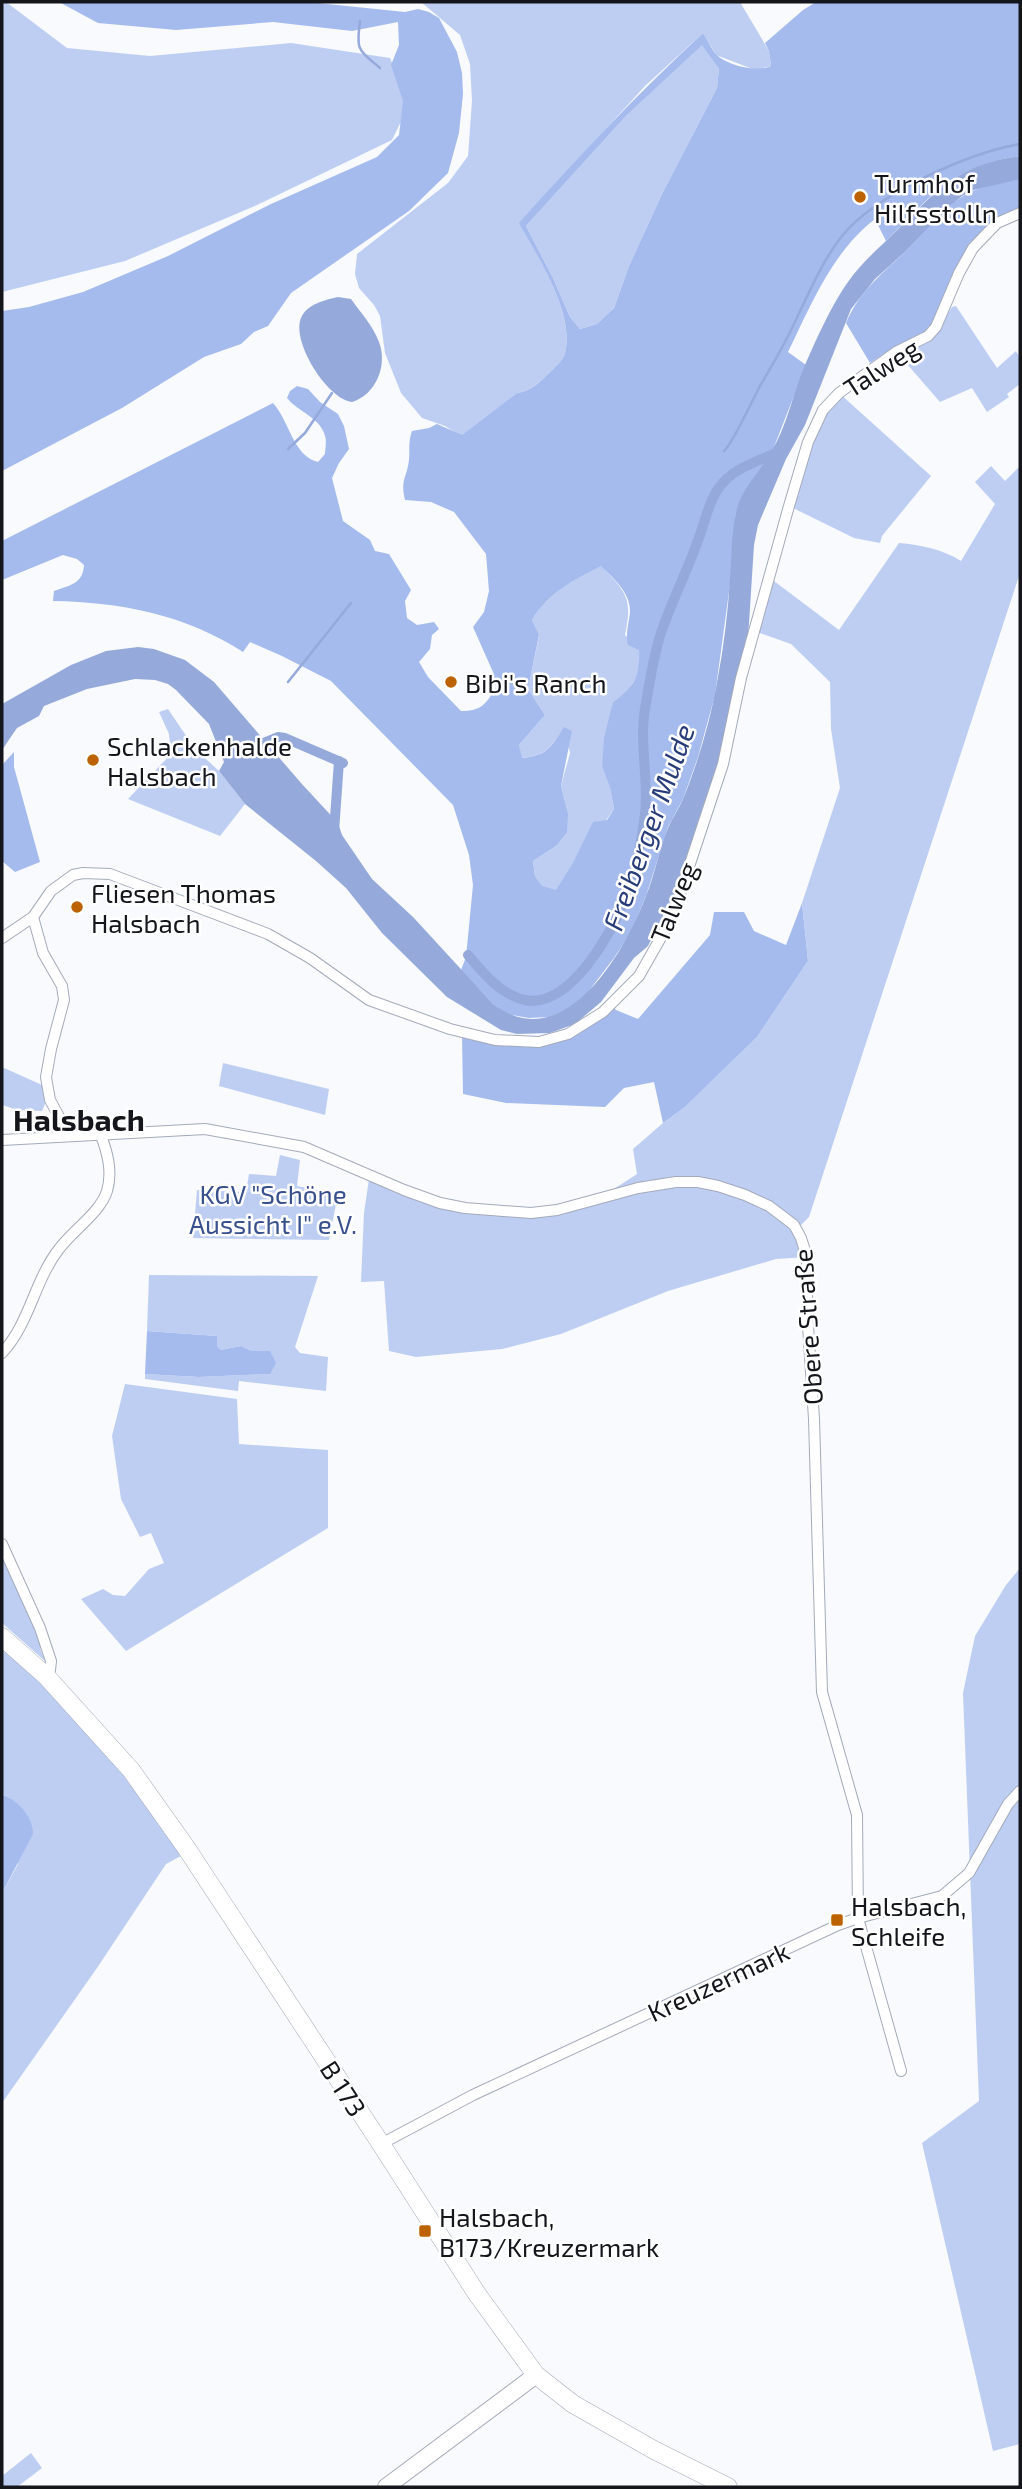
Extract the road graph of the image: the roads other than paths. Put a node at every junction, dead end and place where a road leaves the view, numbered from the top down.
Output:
1 (1020, 213) edge
2 (33, 917) junction
3 (2, 937) edge
4 (100, 1133) junction
5 (69, 1135) junction
6 (2, 1140) edge
7 (2, 1353) edge
8 (2, 1544) edge
9 (2, 1637) edge
10 (46, 1676) junction
11 (1020, 1791) edge
12 (858, 1918) junction
13 (901, 2071) dead end
14 (381, 2144) junction
15 (536, 2375) junction
16 (386, 2487) edge
17 (728, 2487) edge

1 - 2 street, Talweg
2 - 3 street, Talweg
2 - 5 street
4 - 5 street, Obere Straße
4 - 7 street
4 - 12 street, Obere Straße
5 - 6 street, Obere Straße
8 - 10 street
9 - 10 main road, B 173 / B 173
10 - 14 main road, B 173 / B 173
11 - 12 street, Kreuzermark
12 - 13 street, Obere Straße
12 - 14 street, Kreuzermark
14 - 15 main road, B 173 / B 173
15 - 16 street
15 - 17 main road, B 173 / B 173

